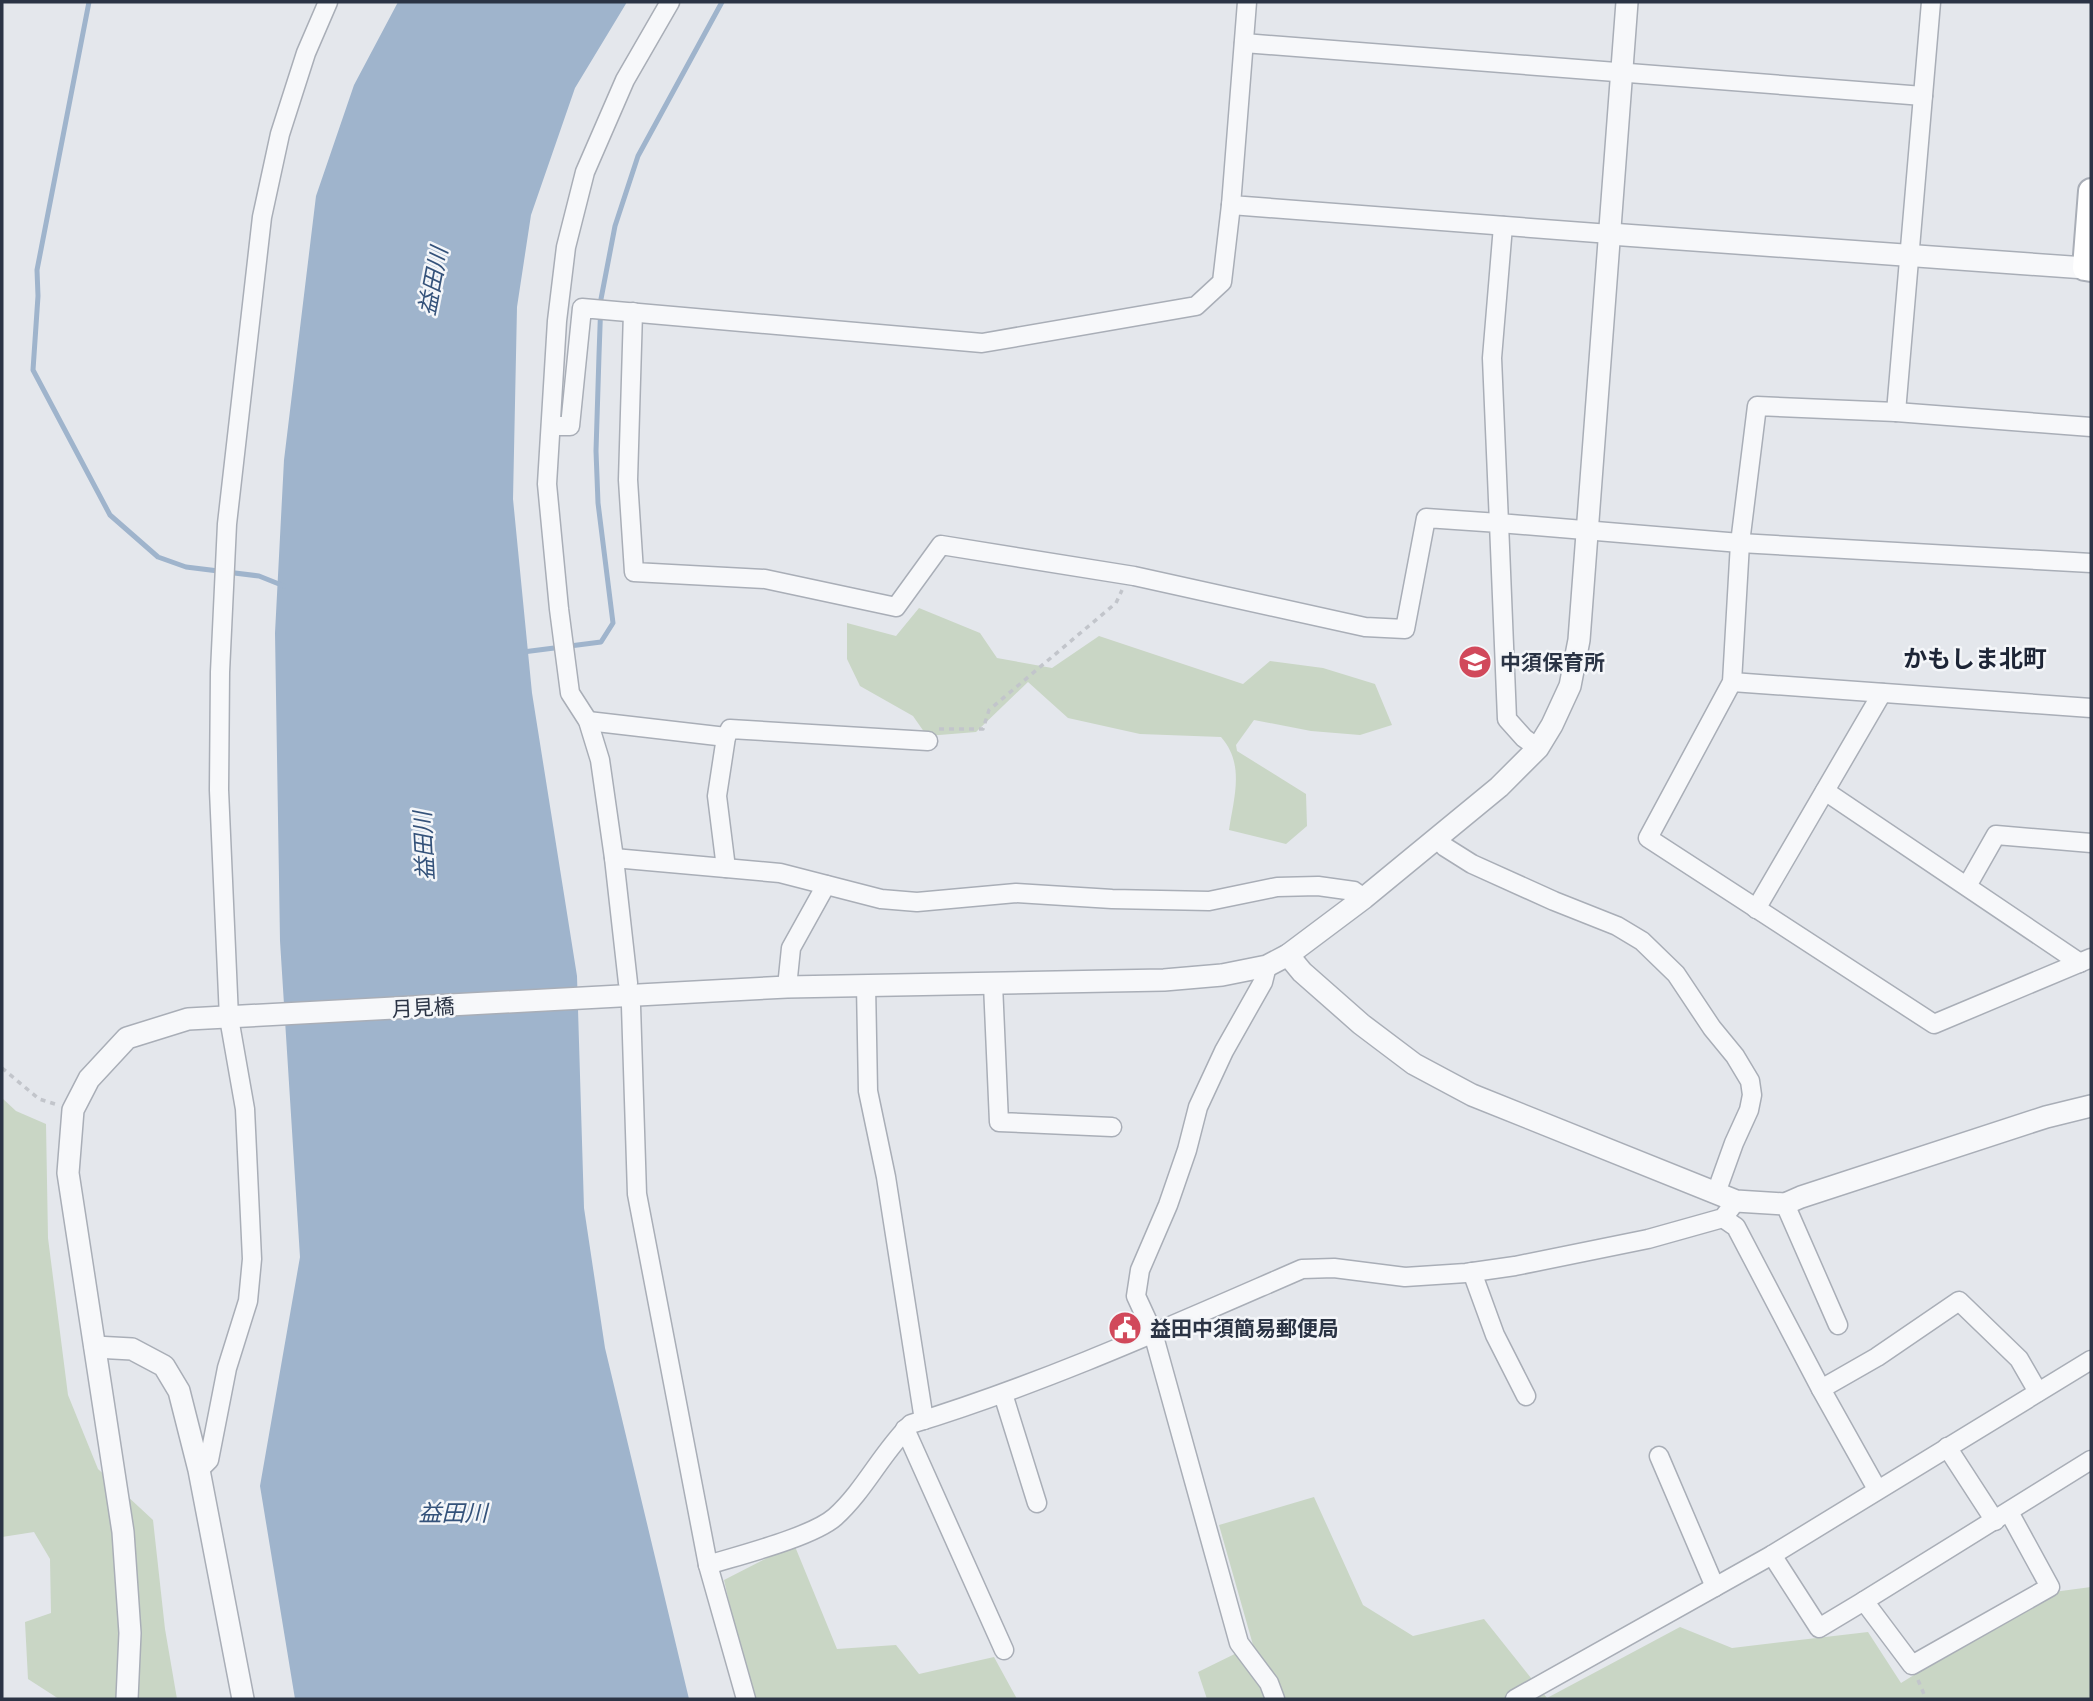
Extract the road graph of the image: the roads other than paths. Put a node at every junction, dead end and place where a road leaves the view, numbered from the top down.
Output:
1 (328, 2) edge
2 (670, 2) edge
3 (1247, 2) edge
4 (1627, 2) edge
5 (1931, 2) edge
6 (1244, 43) junction
7 (1622, 73) junction
8 (1923, 96) junction
9 (2091, 191) edge
10 (1231, 205) junction
11 (1503, 226) junction
12 (1610, 234) junction
13 (1909, 256) junction
14 (2088, 268) edge
15 (634, 312) junction
16 (1896, 412) junction
17 (551, 426) junction
18 (2091, 428) edge
19 (1499, 523) junction
20 (1587, 530) junction
21 (1740, 543) junction
22 (2091, 563) edge
23 (1732, 682) junction
24 (1882, 693) junction
25 (2091, 708) edge
26 (588, 721) junction
27 (726, 737) junction
28 (928, 741) road end
29 (1538, 748) junction
30 (1825, 791) junction
31 (1437, 838) junction
32 (2091, 843) edge
33 (614, 858) junction
34 (726, 867) junction
35 (826, 885) junction
36 (1966, 886) junction
37 (1364, 898) junction
38 (1756, 909) junction
39 (1288, 956) junction
40 (2086, 960) edge
41 (1267, 966) junction
42 (628, 983) dead end
43 (993, 984) junction
44 (866, 985) junction
45 (787, 986) junction
46 (631, 1006) dead end
47 (236, 1018) junction
48 (2091, 1106) edge
49 (1112, 1127) dead end
50 (1716, 1193) junction
51 (1786, 1204) junction
52 (1730, 1209) junction
53 (1472, 1272) junction
54 (1838, 1325) dead end
55 (1153, 1333) junction
56 (95, 1346) junction
57 (2091, 1360) edge
58 (1821, 1389) junction
59 (2038, 1392) junction
60 (1003, 1394) junction
61 (1526, 1396) dead end
62 (924, 1420) junction
63 (905, 1429) junction
64 (1947, 1447) junction
65 (1659, 1456) dead end
66 (2091, 1460) edge
67 (199, 1470) junction
68 (1877, 1489) junction
69 (1038, 1503) dead end
70 (2002, 1516) junction
71 (1772, 1555) junction
72 (708, 1565) junction
73 (1715, 1587) junction
74 (1864, 1601) junction
75 (1004, 1650) dead end
76 (127, 1699) edge
77 (243, 1699) edge
78 (746, 1699) edge
79 (1275, 1699) edge
80 (1515, 1699) edge

1 - 47 street
2 - 17 street
3 - 6 street
4 - 7 street, 月見橋
5 - 8 street
6 - 7 street
6 - 10 street
7 - 8 street
7 - 12 street, 月見橋
8 - 13 street
9 - 14 main road
10 - 11 street
10 - 15 street
11 - 12 street
11 - 19 street
12 - 13 street
12 - 20 street, 月見橋
13 - 14 street
13 - 16 street
15 - 17 street
15 - 19 street
16 - 18 street
16 - 21 street
17 - 26 street
19 - 20 street
19 - 29 street
20 - 21 street
20 - 29 street, 月見橋
21 - 22 street
21 - 23 street
23 - 24 street
23 - 38 street
24 - 25 street
24 - 30 street
26 - 27 street
26 - 33 street
27 - 28 street
27 - 34 street
29 - 31 street, 月見橋
30 - 36 street
30 - 38 street
31 - 37 street, 月見橋
31 - 50 street
32 - 36 street
33 - 34 street
33 - 42 street
34 - 35 street
35 - 37 street
35 - 45 street
36 - 40 street
37 - 39 street, 月見橋
38 - 40 street
39 - 41 street, 月見橋
39 - 50 street
41 - 43 street, 月見橋
41 - 55 street
43 - 44 street, 月見橋
43 - 49 street
44 - 45 street, 月見橋
44 - 62 street
45 - 47 street, 月見橋
46 - 72 street
47 - 56 street, 月見橋
47 - 67 street
48 - 51 street
50 - 52 street
51 - 52 street
51 - 54 street
52 - 53 street
52 - 58 street
53 - 55 street
53 - 61 street
55 - 60 street
55 - 79 street
56 - 67 street
56 - 76 street
57 - 59 street
58 - 59 street
58 - 68 street
59 - 64 street
60 - 62 street
60 - 69 street
62 - 63 street
63 - 72 street
63 - 75 street
64 - 68 street
64 - 70 street
65 - 73 street
66 - 70 street
67 - 77 street
68 - 71 street
70 - 74 street
70 - 74 street
71 - 73 street
71 - 74 street
72 - 78 street
73 - 80 street

